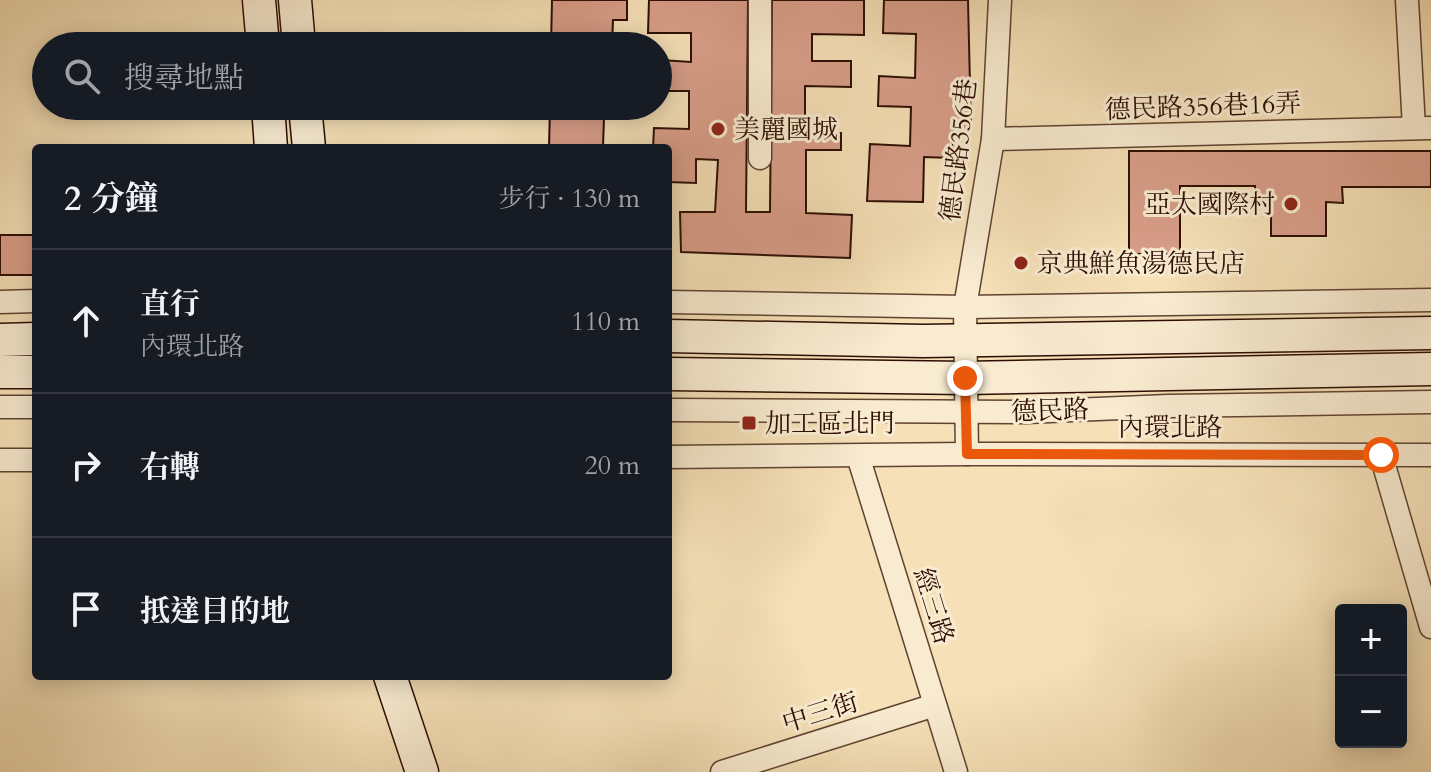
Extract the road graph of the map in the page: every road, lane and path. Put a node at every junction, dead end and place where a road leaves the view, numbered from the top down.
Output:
1 (259, 0) edge
2 (295, 0) edge
3 (760, 0) edge
4 (1000, 0) edge
5 (1407, 0) edge
6 (262, 32) edge
7 (298, 32) edge
8 (269, 120) edge
9 (306, 120) edge
10 (1422, 128) edge
11 (993, 139) junction
12 (271, 144) edge
13 (309, 144) edge
14 (760, 158) dead end
15 (1431, 300) edge
16 (32, 301) edge
17 (0, 302) edge
18 (672, 302) edge
19 (965, 307) junction
20 (1431, 333) edge
21 (672, 336) edge
22 (32, 339) edge
23 (0, 340) edge
24 (965, 340) junction
25 (1431, 369) edge
26 (0, 372) edge
27 (32, 372) edge
28 (672, 374) edge
29 (965, 378) junction
30 (1431, 402) edge
31 (0, 407) edge
32 (32, 407) edge
33 (672, 410) edge
34 (966, 412) junction
35 (967, 454) junction
36 (1381, 455) junction
37 (1431, 455) edge
38 (858, 456) junction
39 (672, 457) edge
40 (0, 460) edge
41 (32, 460) edge
42 (1431, 627) edge
43 (391, 680) edge
44 (935, 705) junction
45 (422, 772) edge
46 (722, 772) edge
47 (956, 772) edge

1 - 6 street
2 - 7 street
3 - 14 street
4 - 11 street, 德民路356巷
5 - 10 street
8 - 12 street
9 - 13 street
10 - 11 street, 德民路356巷16弄
11 - 19 street, 德民路356巷
15 - 19 street
16 - 17 street
18 - 19 street
19 - 24 street, 德民路356巷
20 - 24 street
21 - 24 street
22 - 23 street
24 - 29 street, 德民路356巷
25 - 29 street, 德民路
26 - 27 street
28 - 29 street, 德民路
29 - 34 street, 德民路356巷
30 - 34 street, 德民路
31 - 32 street
33 - 34 street, 德民路
34 - 35 street, 德民路356巷
35 - 36 street, 內環北路
35 - 38 street, 內環北路
36 - 37 street, 內環北路
36 - 42 street
38 - 39 street, 內環北路
38 - 44 street, 經三路
40 - 41 street
43 - 45 street
44 - 46 street, 中三街
44 - 47 street, 經三路

